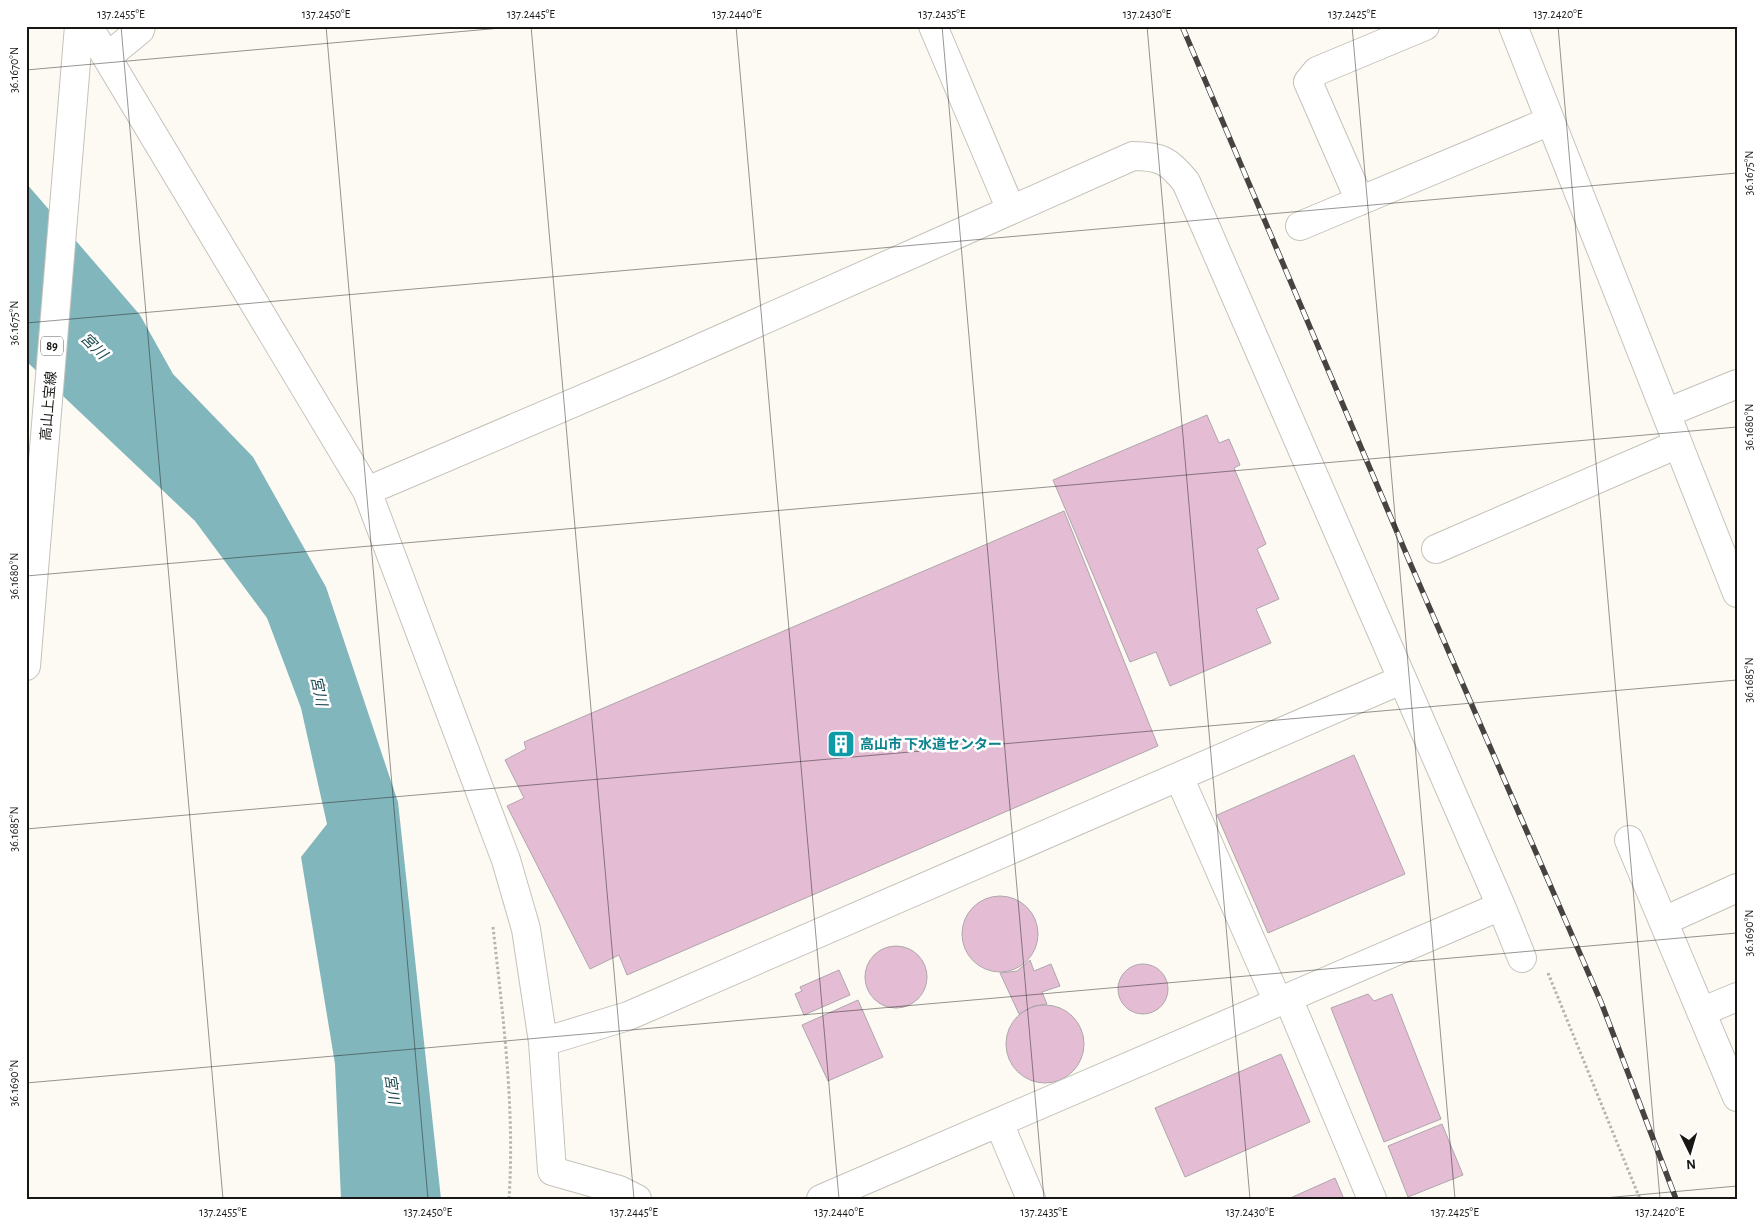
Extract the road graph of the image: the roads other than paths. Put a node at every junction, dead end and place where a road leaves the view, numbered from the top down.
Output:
1 (79, 26) edge
2 (88, 26) edge
3 (141, 26) edge
4 (933, 26) edge
5 (1425, 26) edge
6 (1513, 26) edge
7 (107, 57) junction
8 (1550, 121) junction
9 (1360, 201) junction
10 (1011, 210) junction
11 (1300, 226) dead end
12 (1737, 384) edge
13 (1666, 412) junction
14 (1678, 444) junction
15 (367, 491) junction
16 (1436, 549) dead end
17 (1737, 593) edge
18 (26, 666) edge
19 (1401, 680) junction
20 (1179, 777) junction
21 (1629, 840) dead end
22 (1737, 888) edge
23 (1501, 906) junction
24 (1664, 921) junction
25 (1522, 958) road end
26 (1737, 997) edge
27 (1283, 1000) junction
28 (1701, 1012) junction
29 (543, 1042) junction
30 (1737, 1097) edge
31 (999, 1123) junction
32 (637, 1199) edge
33 (821, 1199) edge
34 (1031, 1199) edge
35 (1372, 1199) edge

1 - 18 street, 高山上宝線 / 89
2 - 7 street
3 - 7 street
4 - 10 street
5 - 9 street
6 - 8 street
7 - 15 street
8 - 9 street
8 - 13 street
9 - 11 street
10 - 15 street
10 - 19 street
12 - 13 street
13 - 14 street
14 - 16 street
14 - 17 street
15 - 29 street
19 - 20 street
19 - 23 street
20 - 27 street
20 - 29 street
21 - 24 street
22 - 24 street
23 - 25 street
23 - 27 street
24 - 28 street
26 - 28 street
27 - 31 street
27 - 35 street
28 - 30 street
29 - 32 street
31 - 33 street
31 - 34 street

